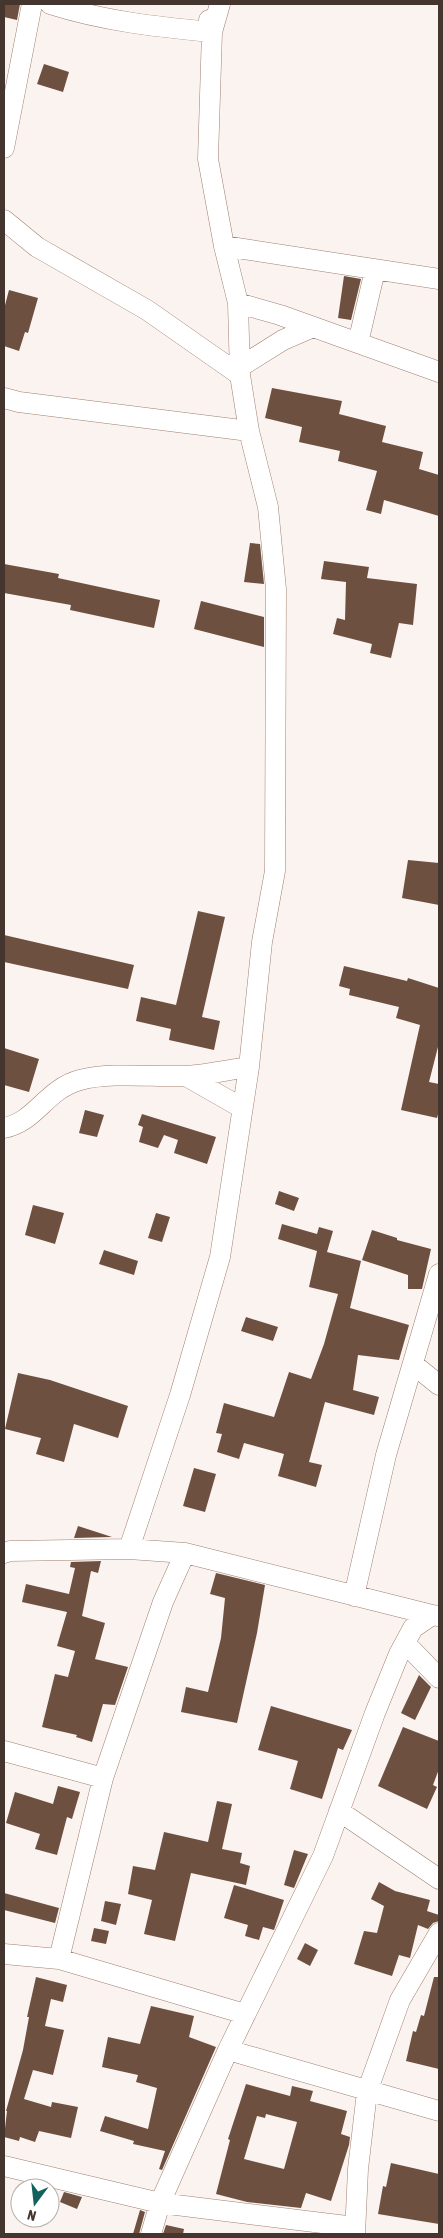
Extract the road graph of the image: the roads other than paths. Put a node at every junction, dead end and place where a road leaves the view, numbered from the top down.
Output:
1 (32, 4) edge
2 (50, 4) edge
3 (206, 4) edge
4 (220, 4) edge
5 (212, 32) junction
6 (4, 148) edge
7 (4, 220) edge
8 (224, 246) junction
9 (375, 270) junction
10 (439, 279) edge
11 (238, 303) junction
12 (313, 327) junction
13 (358, 343) junction
14 (240, 371) junction
15 (439, 372) edge
16 (4, 398) edge
17 (249, 431) junction
18 (249, 1067) junction
19 (186, 1076) junction
20 (242, 1108) junction
21 (4, 1128) edge
22 (439, 1274) edge
23 (413, 1364) junction
24 (439, 1385) edge
25 (129, 1549) junction
26 (4, 1553) edge
27 (185, 1553) junction
28 (354, 1596) junction
29 (436, 1615) edge
30 (405, 1643) junction
31 (439, 1678) edge
32 (4, 1751) edge
33 (103, 1778) junction
34 (339, 1811) junction
35 (439, 1879) edge
36 (439, 1933) edge
37 (4, 1954) edge
38 (59, 1959) junction
39 (245, 2014) junction
40 (228, 2050) junction
41 (367, 2092) junction
42 (439, 2111) edge
43 (4, 2166) edge
44 (160, 2203) junction
45 (355, 2231) edge
46 (151, 2234) edge

1 - 6 street
2 - 5 street
3 - 5 street
4 - 5 street
5 - 8 street
7 - 14 street
8 - 9 street
8 - 11 street
9 - 10 street
9 - 13 street
11 - 12 street
11 - 14 street
12 - 13 street
12 - 14 street
13 - 15 street
14 - 17 street
16 - 17 street
17 - 18 street
18 - 19 street
18 - 20 street
19 - 20 street
19 - 21 street
20 - 25 street
22 - 23 street
23 - 24 street
23 - 28 street
25 - 26 street
25 - 27 street
27 - 28 street
27 - 33 street
28 - 29 street
29 - 30 street
30 - 31 street
30 - 34 street
32 - 33 street
33 - 38 street
34 - 35 street
34 - 39 street
36 - 41 street
37 - 38 street
38 - 39 street
39 - 40 street
40 - 41 street
40 - 44 street
41 - 42 street
41 - 45 street
43 - 44 street
44 - 45 street
44 - 46 street

